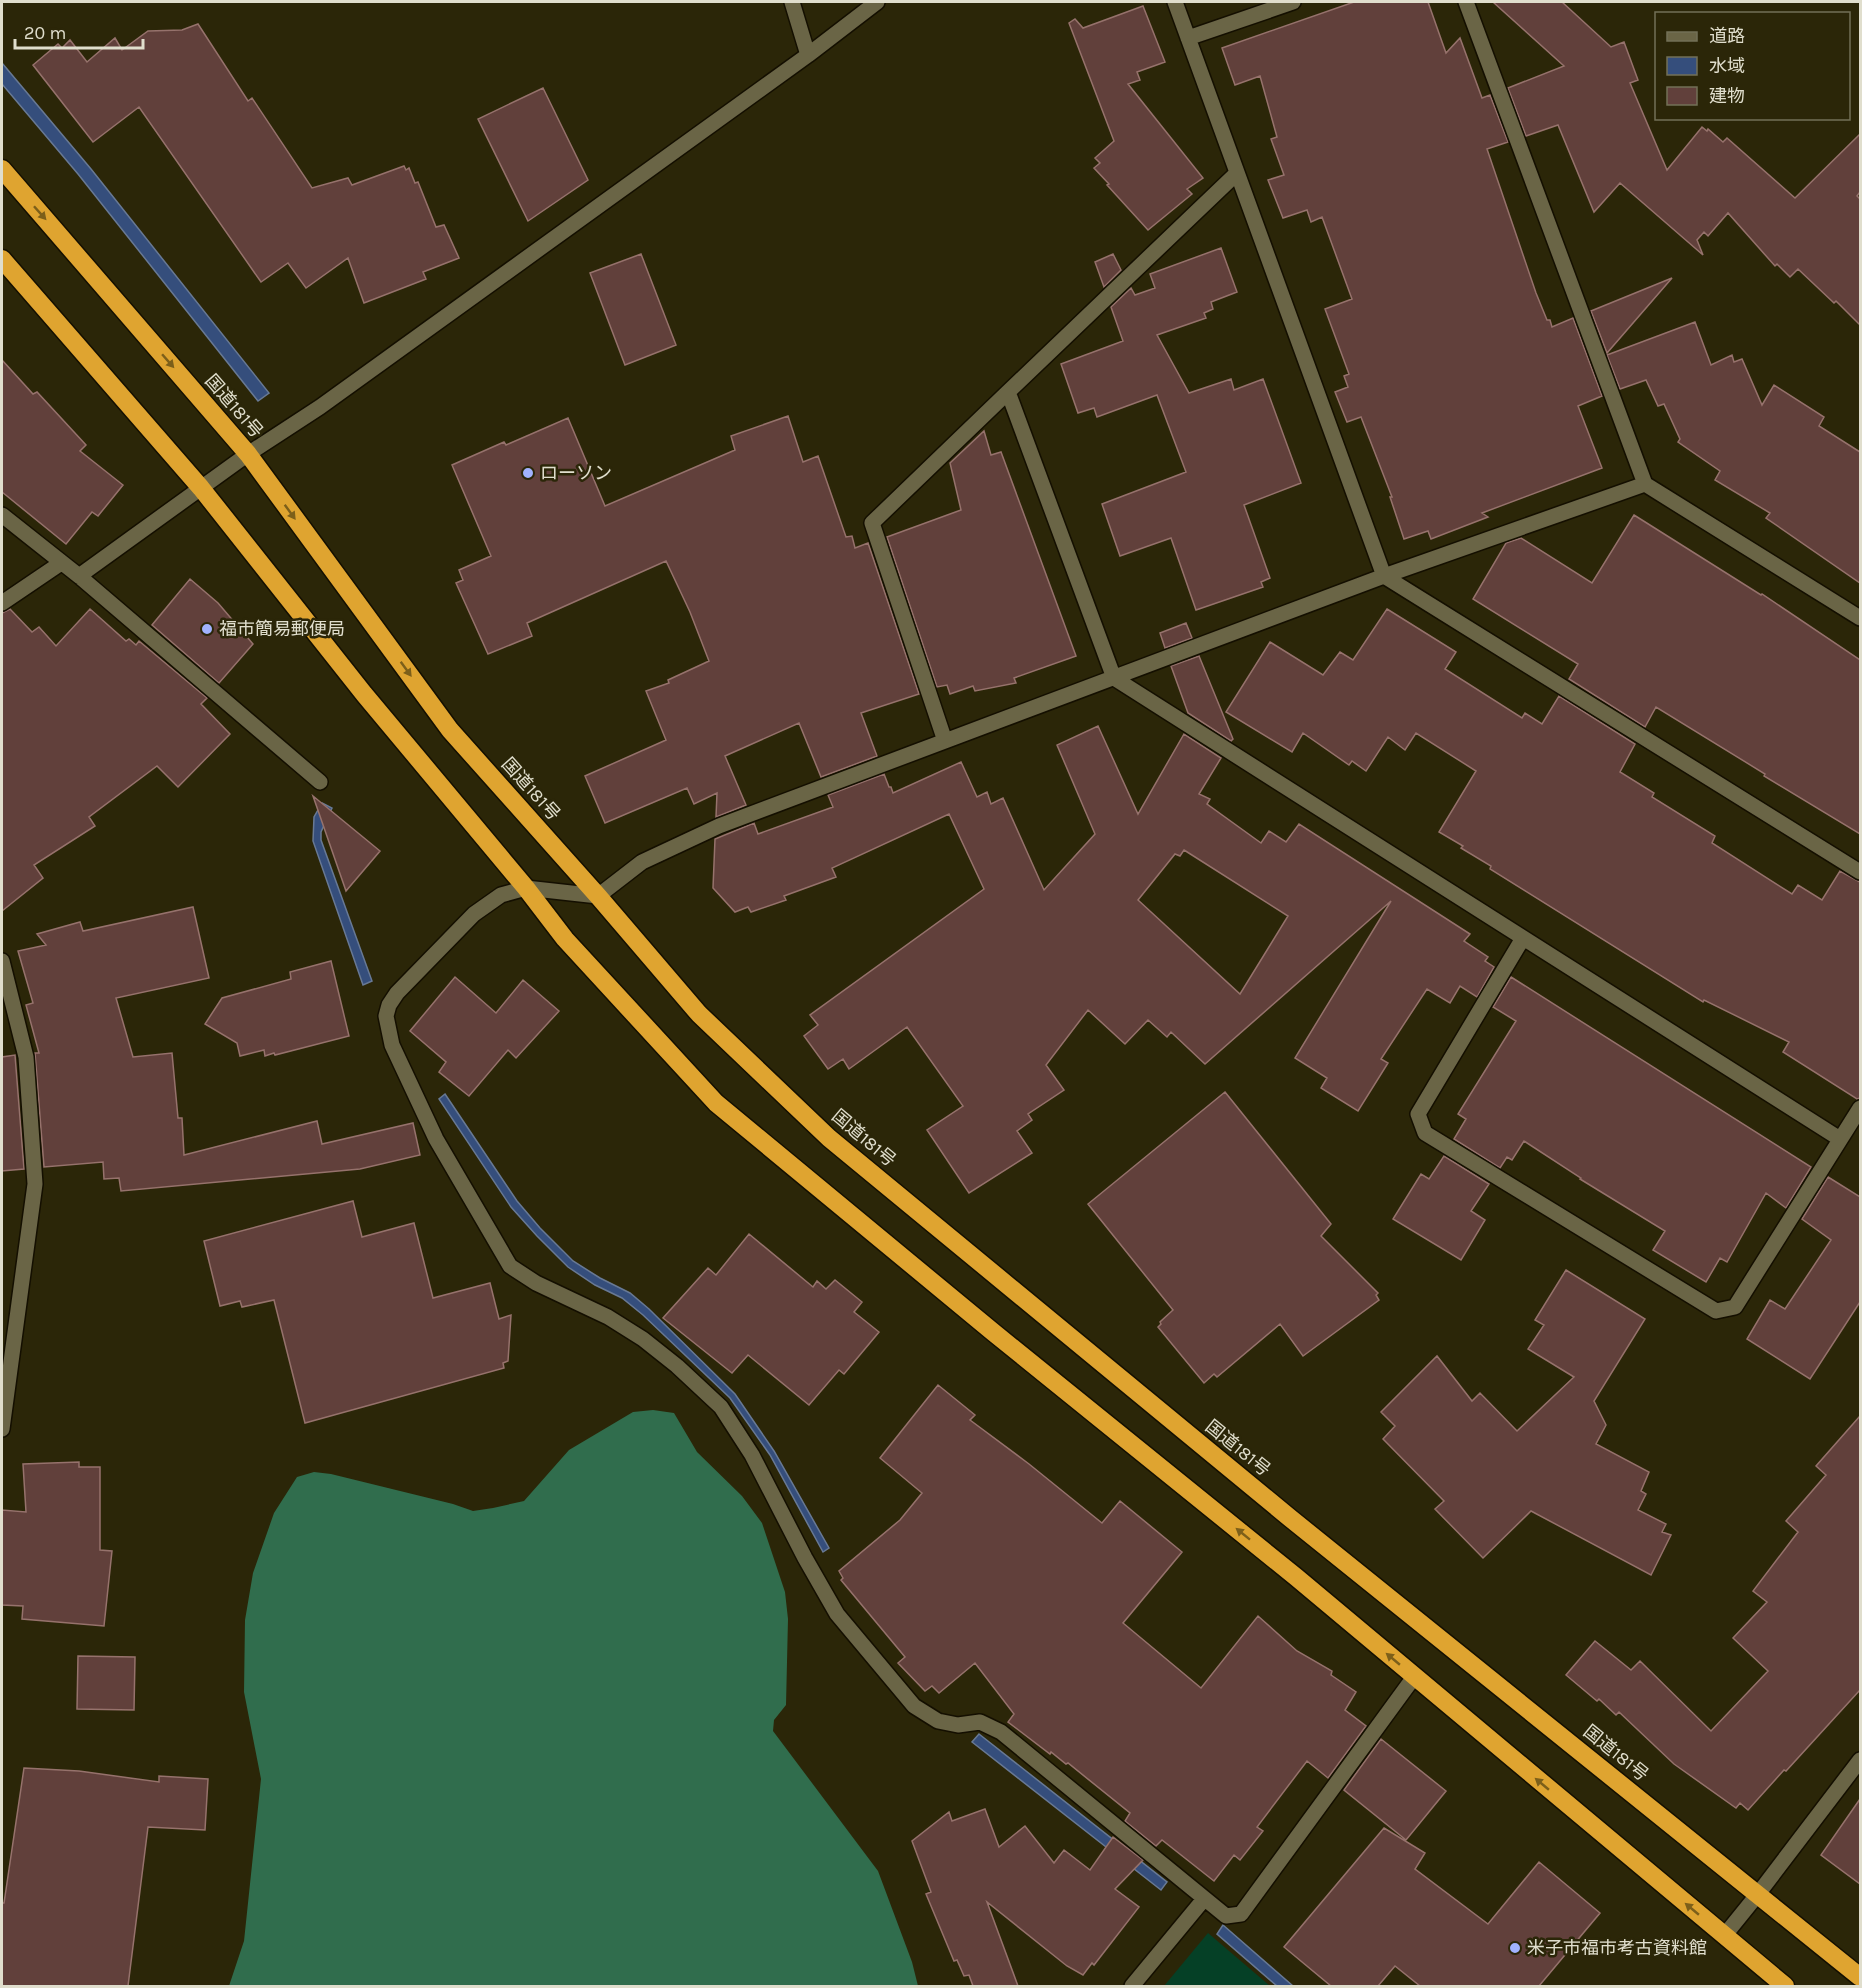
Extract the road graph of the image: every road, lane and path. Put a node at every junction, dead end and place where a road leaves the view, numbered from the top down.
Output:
1 (792, 2) edge
2 (877, 2) edge
3 (1175, 2) edge
4 (1293, 2) edge
5 (1466, 2) edge
6 (1188, 38) junction
7 (808, 55) junction
8 (2, 169) edge
9 (1237, 173) junction
10 (2, 259) edge
11 (1008, 392) junction
12 (248, 454) junction
13 (1645, 484) junction
14 (201, 488) junction
15 (2, 515) edge
16 (61, 563) junction
17 (79, 576) junction
18 (1384, 576) junction
19 (2, 603) edge
20 (1860, 618) edge
21 (1114, 678) junction
22 (945, 741) junction
23 (320, 782) dead end
24 (1860, 872) edge
25 (526, 888) junction
26 (598, 896) junction
27 (1523, 938) junction
28 (2, 961) edge
29 (1860, 1108) edge
30 (1840, 1139) junction
31 (2, 1429) edge
32 (1414, 1677) junction
33 (1860, 1760) edge
34 (1758, 1894) junction
35 (1204, 1899) junction
36 (1724, 1936) junction
37 (1860, 1977) edge
38 (1132, 1986) edge
39 (1785, 1986) edge

1 - 7 street
2 - 7 street
3 - 6 street
4 - 6 street
5 - 13 street
6 - 9 street
7 - 12 street
8 -> 12 highway, 国道181号
9 - 11 street
9 - 18 street
10 - 14 highway
11 - 21 street
11 - 22 street
12 - 14 street
12 -> 26 highway, 国道181号
13 - 18 street
13 - 20 street
14 - 17 street
14 - 25 highway
15 - 16 street
16 - 17 street
16 - 19 street
17 - 23 street
18 - 21 street
18 - 24 street
21 - 22 street
21 - 27 street
22 - 26 street
25 - 26 street
32 -> 25 highway
25 - 35 street
26 - 34 highway, 国道181号
27 - 30 street
27 - 30 street
28 - 31 street
29 - 30 street
32 - 35 street
36 -> 32 highway
33 - 34 street
34 - 36 street
34 - 37 highway, 国道181号
35 - 38 street
36 - 39 highway

